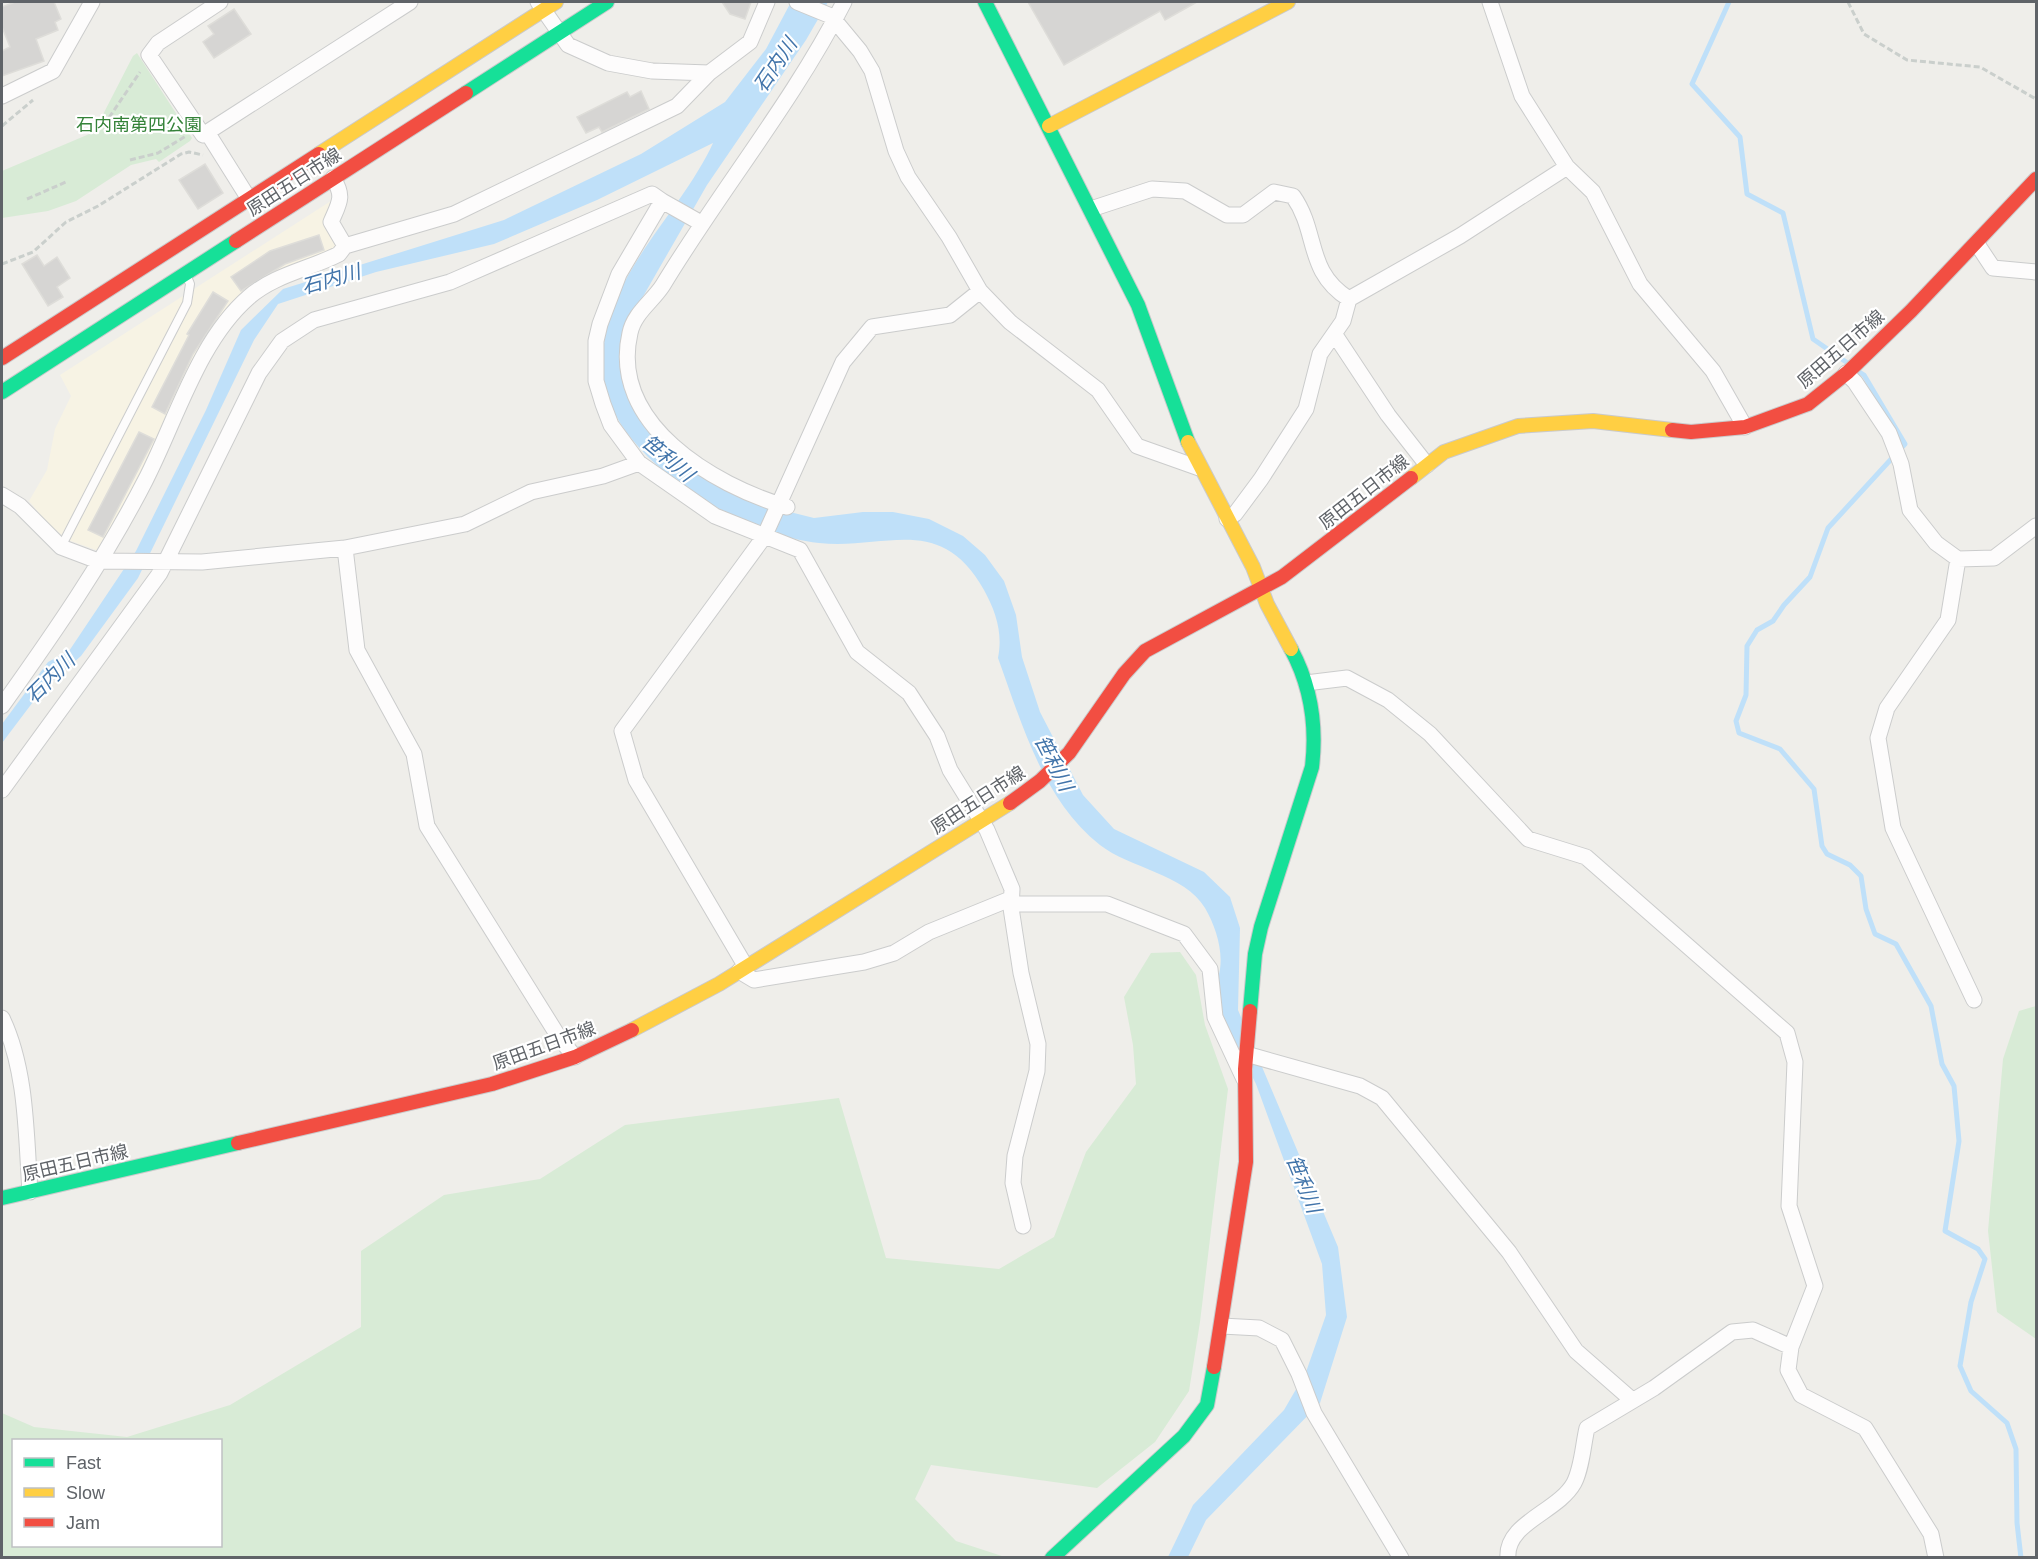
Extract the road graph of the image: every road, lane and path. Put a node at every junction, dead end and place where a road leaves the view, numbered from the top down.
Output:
1 (92, 2) edge
2 (220, 2) edge
3 (410, 2) edge
4 (607, 2) edge
5 (767, 2) edge
6 (797, 2) edge
7 (844, 2) edge
8 (985, 2) edge
9 (1288, 2) edge
10 (1490, 2) edge
11 (1848, 2) edge
12 (546, 4) edge
13 (832, 18) junction
14 (558, 33) junction
15 (149, 54) junction
16 (709, 73) junction
17 (2, 96) edge
18 (2037, 99) edge
19 (104, 125) dead end
20 (1049, 126) junction
21 (202, 128) junction
22 (210, 157) dead end
23 (130, 160) dead end
24 (1567, 166) junction
25 (333, 178) junction
26 (2037, 179) edge
27 (66, 182) dead end
28 (27, 199) dead end
29 (249, 199) junction
30 (664, 201) junction
31 (1091, 209) junction
32 (698, 221) junction
33 (1977, 244) junction
34 (345, 246) junction
35 (2, 264) edge
36 (2037, 272) edge
37 (185, 274) junction
38 (980, 291) junction
39 (1349, 299) junction
40 (1335, 335) junction
41 (2, 358) edge
42 (1850, 370) junction
43 (2, 393) edge
44 (1745, 427) junction
45 (639, 463) junction
46 (1427, 465) junction
47 (1199, 468) junction
48 (2, 495) edge
49 (782, 506) junction
50 (1227, 519) junction
51 (2037, 526) edge
52 (765, 536) junction
53 (61, 547) junction
54 (345, 548) junction
55 (1958, 559) junction
56 (102, 562) junction
57 (163, 562) junction
58 (1262, 590) junction
59 (1306, 683) junction
60 (2, 706) edge
61 (2, 790) edge
62 (981, 821) junction
63 (1011, 899) junction
64 (743, 969) junction
65 (1974, 1000) dead end
66 (2, 1018) edge
67 (575, 1057) junction
68 (1246, 1069) junction
69 (30, 1192) junction
70 (2, 1198) edge
71 (1023, 1226) dead end
72 (1222, 1326) junction
73 (1791, 1347) junction
74 (1632, 1400) junction
75 (1052, 1557) edge
76 (1401, 1557) edge
77 (1508, 1557) edge
78 (1936, 1557) edge

1 - 17 street
2 - 15 street
3 - 21 street
4 - 14 main road, 原田五日市線
5 - 16 street
6 - 13 street
7 - 13 street
8 - 20 main road
9 - 20 main road
10 - 24 street
11 - 18 path
12 - 14 street
12 - 29 main road, 原田五日市線
13 - 32 street
13 - 38 street
14 - 16 street
14 - 25 main road, 原田五日市線
15 - 19 path
15 - 21 street
16 - 34 street
20 - 31 main road
21 - 23 path
21 - 29 street
22 - 35 path
24 - 39 street
24 - 44 street
25 - 34 street
25 - 37 main road, 原田五日市線
26 - 33 main road, 原田五日市線
27 - 28 path
29 - 41 main road, 原田五日市線
30 - 32 street
30 - 45 street
30 - 57 street
31 - 39 street
31 - 47 main road
32 - 49 street
33 - 36 street
33 - 42 main road, 原田五日市線
34 - 56 street
37 - 43 main road, 原田五日市線
37 - 53 lane
38 - 47 street
38 - 49 street
39 - 40 street
40 - 46 street
40 - 50 street
42 - 44 main road, 原田五日市線
42 - 55 street
44 - 46 main road, 原田五日市線
45 - 52 street
45 - 54 street
46 - 58 main road, 原田五日市線
47 - 50 main road
48 - 53 street
49 - 52 street
50 - 58 main road
51 - 55 street
52 - 62 street
52 - 64 street
53 - 56 street
54 - 57 street
54 - 67 street
55 - 65 street
56 - 57 street
56 - 60 street
57 - 61 street
58 - 59 main road
58 - 62 main road, 原田五日市線
59 - 68 main road
59 - 73 street
62 - 63 street
62 - 64 main road, 原田五日市線
63 - 64 street
63 - 68 street
63 - 71 street
64 - 67 main road, 原田五日市線
66 - 69 street
67 - 69 main road, 原田五日市線
68 - 72 main road
68 - 74 street
69 - 70 main road, 原田五日市線
72 - 75 main road
72 - 76 street
73 - 74 street
73 - 78 street
74 - 77 street

